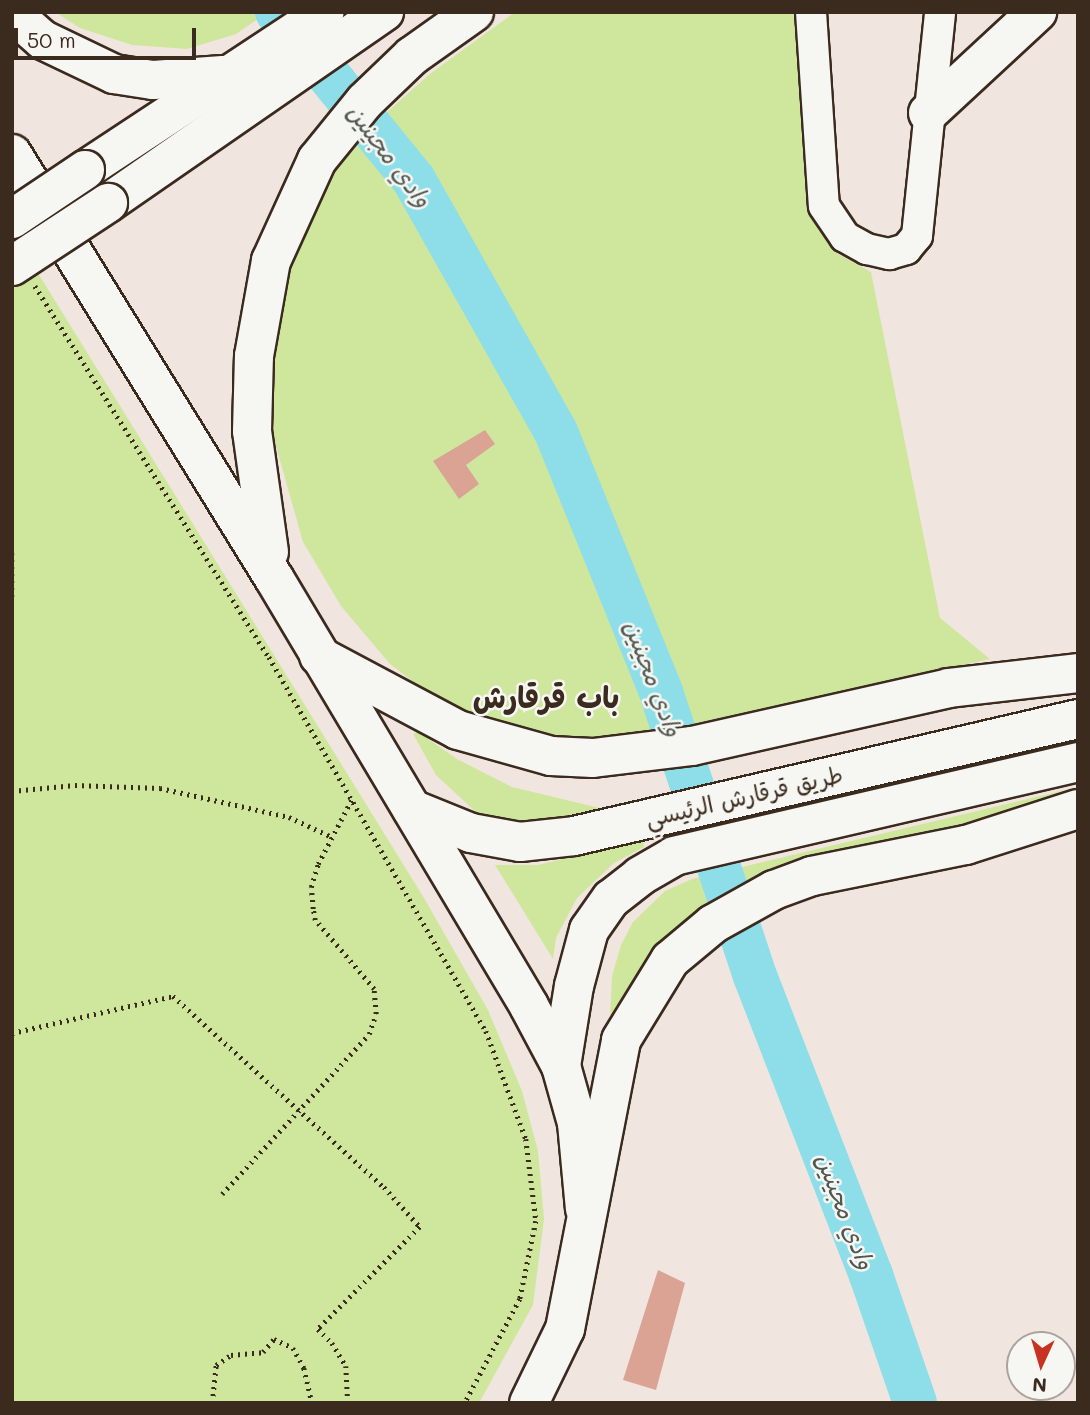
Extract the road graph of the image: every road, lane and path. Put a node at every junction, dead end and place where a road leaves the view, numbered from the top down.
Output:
1 (325, 12) edge
2 (384, 12) edge
3 (474, 12) edge
4 (811, 12) edge
5 (940, 12) edge
6 (1037, 12) edge
7 (12, 13) edge
8 (256, 73) junction
9 (928, 113) junction
10 (12, 154) edge
11 (12, 219) edge
12 (23, 275) edge
13 (12, 553) edge
14 (274, 578) junction
15 (13, 585) edge
16 (12, 598) edge
17 (319, 656) junction
18 (1078, 673) edge
19 (1078, 719) edge
20 (1078, 762) edge
21 (12, 792) edge
22 (352, 799) junction
23 (1078, 808) edge
24 (412, 809) junction
25 (332, 837) junction
26 (12, 1033) edge
27 (561, 1066) junction
28 (302, 1112) junction
29 (222, 1194) dead end
30 (585, 1209) junction
31 (212, 1403) edge
32 (312, 1403) edge
33 (348, 1403) edge
34 (465, 1403) edge
35 (529, 1403) edge

1 - 8 main road
2 - 8 main road
3 - 14 main road
4 - 9 street
5 - 9 street
6 - 9 main road
7 - 8 main road
8 - 11 main road, bridge
8 - 12 main road, bridge
10 - 14 main road
12 - 22 path
13 - 15 path
14 - 17 main road
15 - 16 path
17 - 18 main road
17 - 24 main road
19 - 24 main road, طريق قرقارش الرئيسي
20 - 27 main road, طريق قرقارش الرئيسي
21 - 25 path
22 - 25 path
22 - 34 path
23 - 30 main road
24 - 27 main road
25 - 28 path
26 - 28 path
27 - 30 main road
28 - 29 path
28 - 33 path
30 - 35 main road
31 - 32 path

